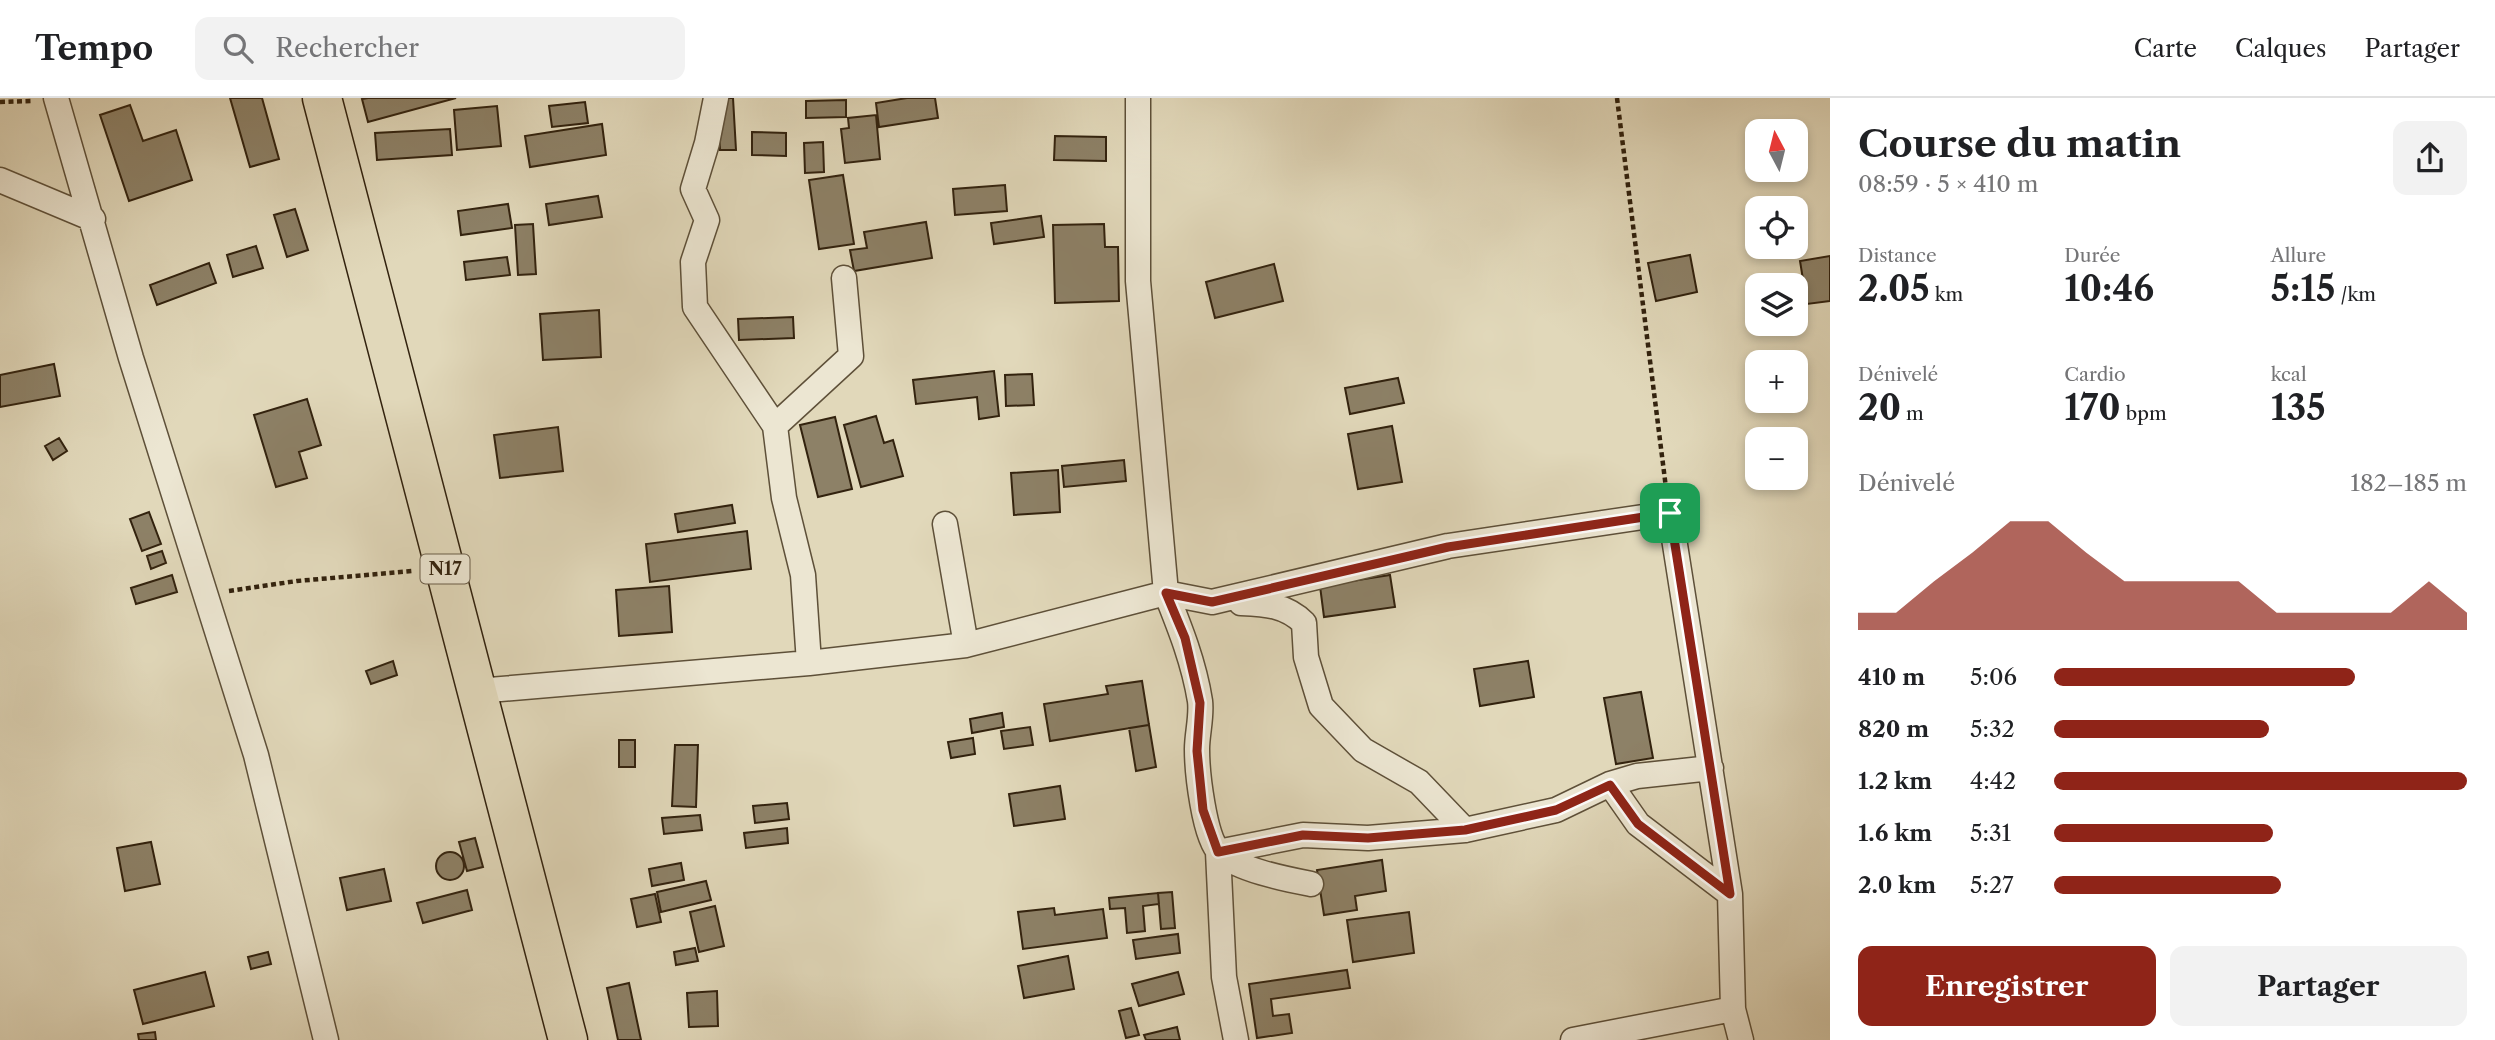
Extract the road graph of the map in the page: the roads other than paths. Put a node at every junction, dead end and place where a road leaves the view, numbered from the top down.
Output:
1 (56, 98) edge
2 (322, 98) edge
3 (716, 98) edge
4 (1138, 98) edge
5 (0, 180) edge
6 (93, 219) junction
7 (844, 278) dead end
8 (775, 426) junction
9 (945, 524) dead end
10 (1166, 593) junction
11 (1212, 602) junction
12 (965, 645) junction
13 (809, 663) junction
14 (477, 691) junction
15 (1711, 768) junction
16 (1610, 785) junction
17 (1465, 830) junction
18 (1218, 852) junction
19 (1311, 884) dead end
20 (1730, 894) junction
21 (1733, 1009) junction
22 (326, 1040) edge
23 (568, 1040) edge
24 (1236, 1040) edge
25 (1573, 1040) edge
26 (1741, 1040) edge

1 - 6 street
2 - 14 main road, N17
3 - 8 street
4 - 10 street
5 - 6 street
6 - 22 street
7 - 8 street
8 - 13 street
9 - 12 street
10 - 11 street
10 - 12 street
10 - 18 street
11 - 15 street
11 - 17 street
12 - 13 street
13 - 14 street
14 - 23 main road, N17
15 - 16 street
15 - 20 street
16 - 17 street
16 - 20 street
17 - 18 street
18 - 19 street
18 - 24 street
20 - 21 street
21 - 25 street
21 - 26 street

